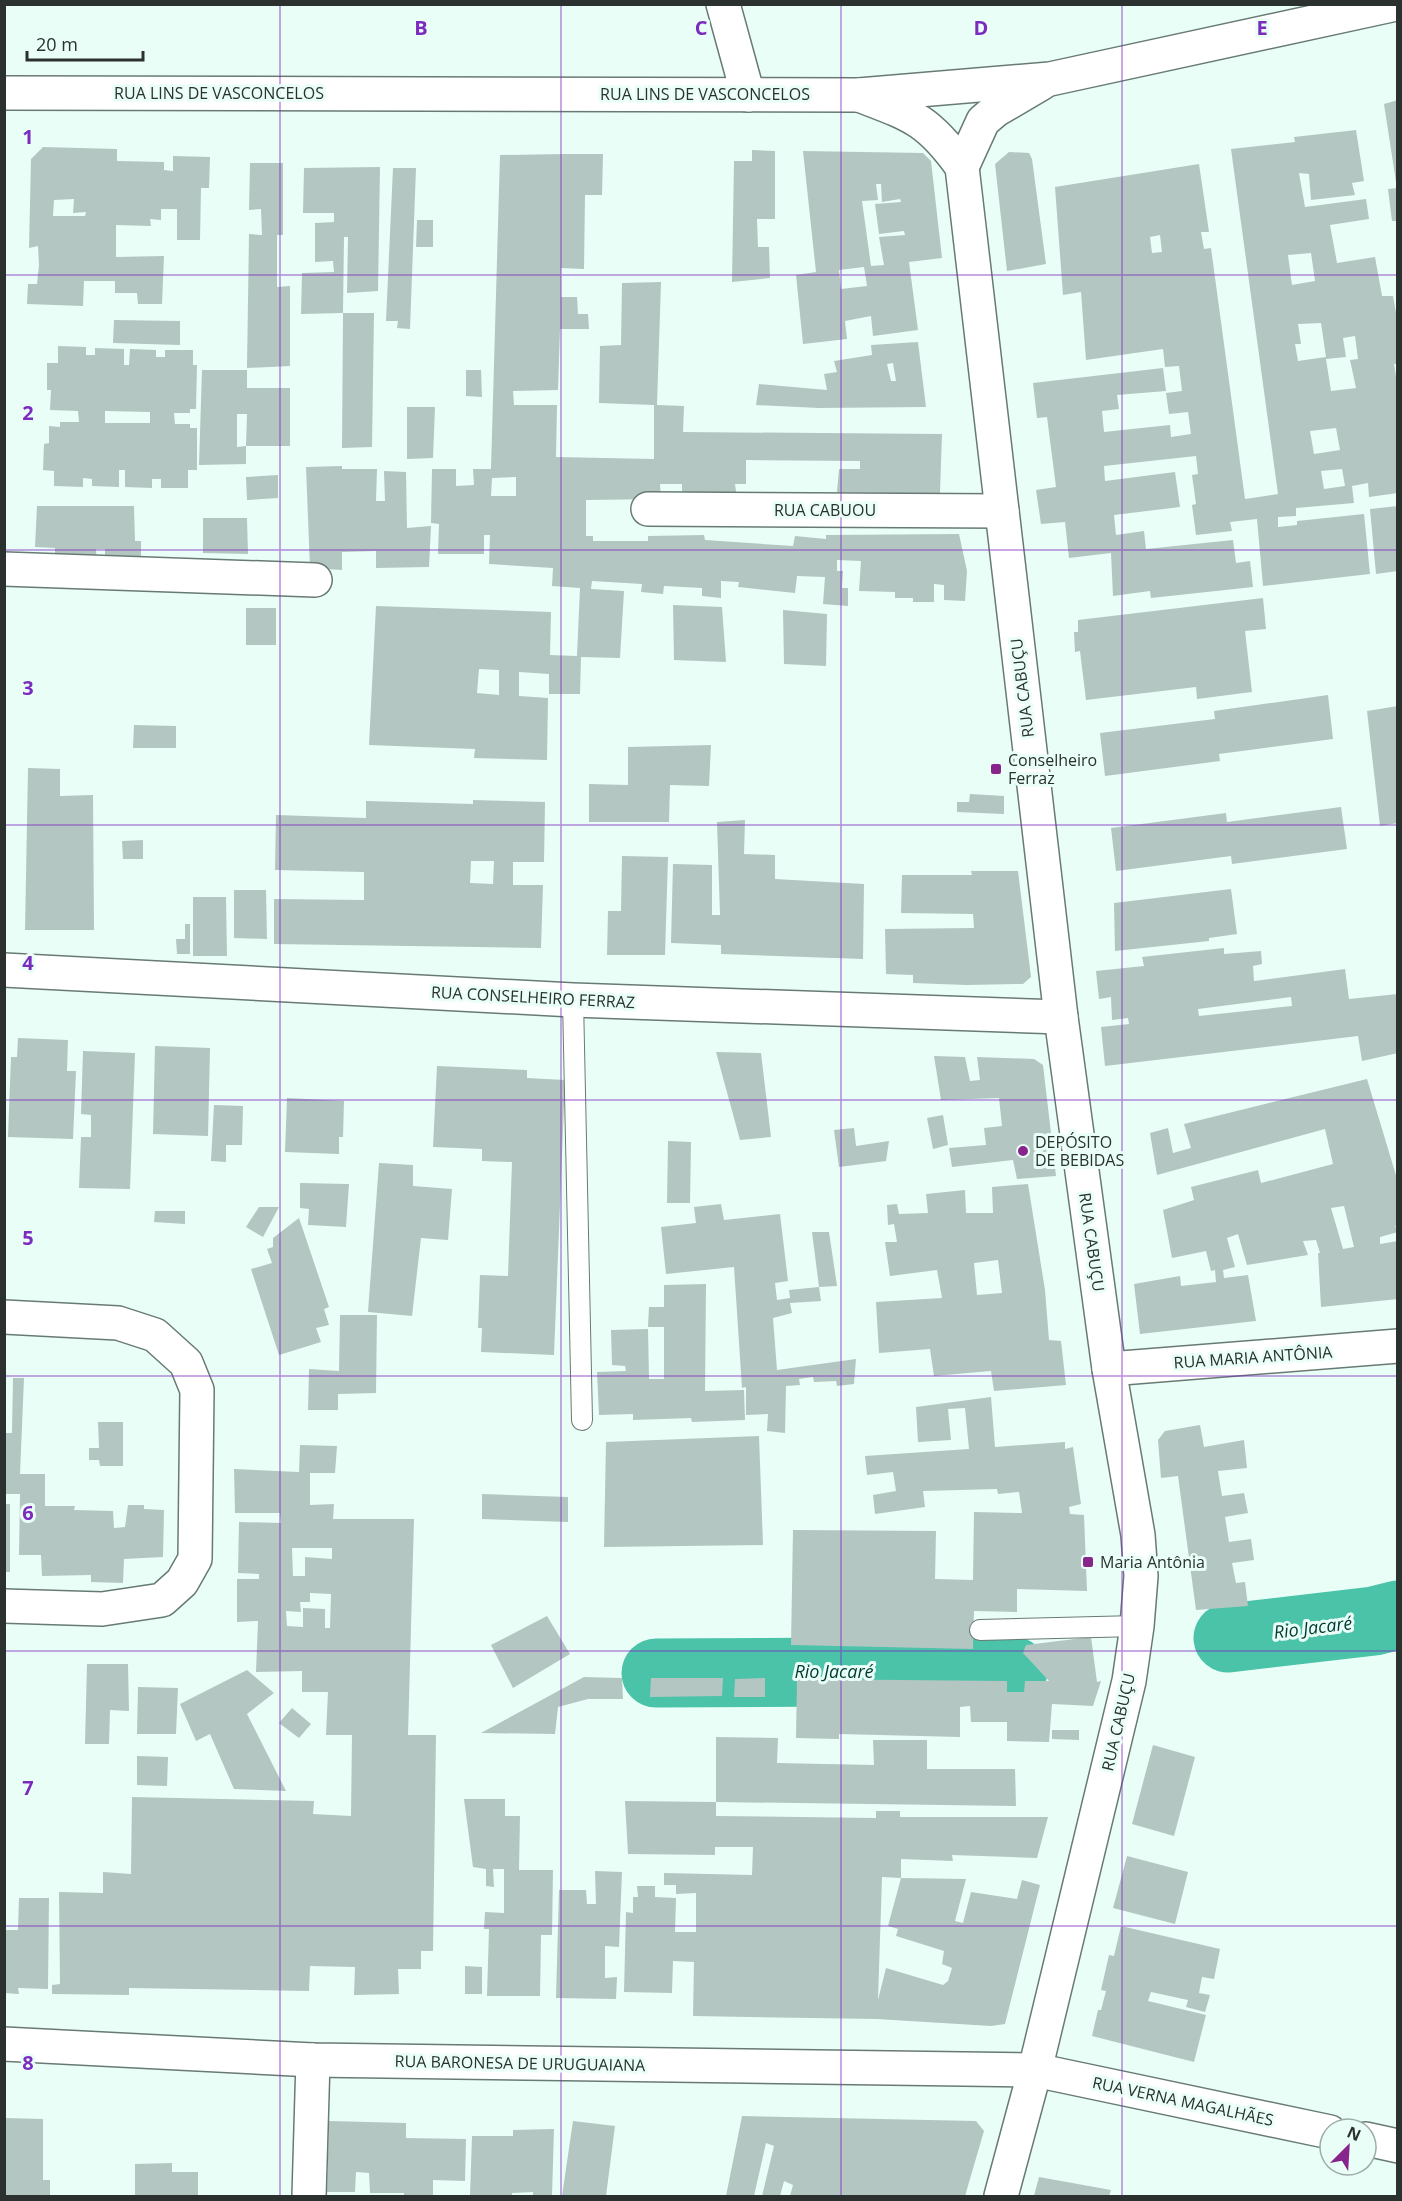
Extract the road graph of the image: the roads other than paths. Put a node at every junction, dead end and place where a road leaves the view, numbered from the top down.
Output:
1 (723, 4) edge
2 (1396, 4) edge
3 (1050, 79) junction
4 (4, 93) edge
5 (859, 94) junction
6 (748, 95) junction
7 (962, 167) junction
8 (648, 509) dead end
9 (1002, 511) junction
10 (4, 569) edge
11 (315, 580) dead end
12 (4, 970) edge
13 (573, 1000) junction
14 (1061, 1017) junction
15 (4, 1317) edge
16 (1398, 1346) edge
17 (1109, 1369) junction
18 (582, 1420) dead end
19 (4, 1606) edge
20 (1137, 1626) junction
21 (980, 1630) dead end
22 (4, 2044) edge
23 (313, 2060) junction
24 (1035, 2070) junction
25 (1318, 2129) edge
26 (1378, 2142) edge
27 (1398, 2146) edge
28 (309, 2196) edge
29 (1001, 2196) edge

1 - 6 street
2 - 3 street, RUA LINS DE VASCONCELOS
3 - 5 street, RUA LINS DE VASCONCELOS
3 - 7 street
4 - 6 street, RUA LINS DE VASCONCELOS
5 - 6 street, RUA LINS DE VASCONCELOS
5 - 7 street, RUA CABUÇU
7 - 9 street, RUA CABUÇU
8 - 9 street, RUA CABUOU
9 - 14 street, RUA CABUÇU
10 - 11 street
12 - 13 street, RUA CONSELHEIRO FERRAZ
13 - 14 street, RUA CONSELHEIRO FERRAZ
13 - 18 lane
14 - 17 street, RUA CABUÇU
15 - 19 street
16 - 17 street, RUA MARIA ANTÔNIA
17 - 20 street, RUA CABUÇU
20 - 21 lane
20 - 24 street, RUA CABUÇU
22 - 23 street, RUA BARONESA DE URUGUAIANA
23 - 24 street, RUA BARONESA DE URUGUAIANA
23 - 28 street
24 - 25 street, RUA VERNA MAGALHÃES
24 - 29 street, RUA CABUÇU
26 - 27 street

